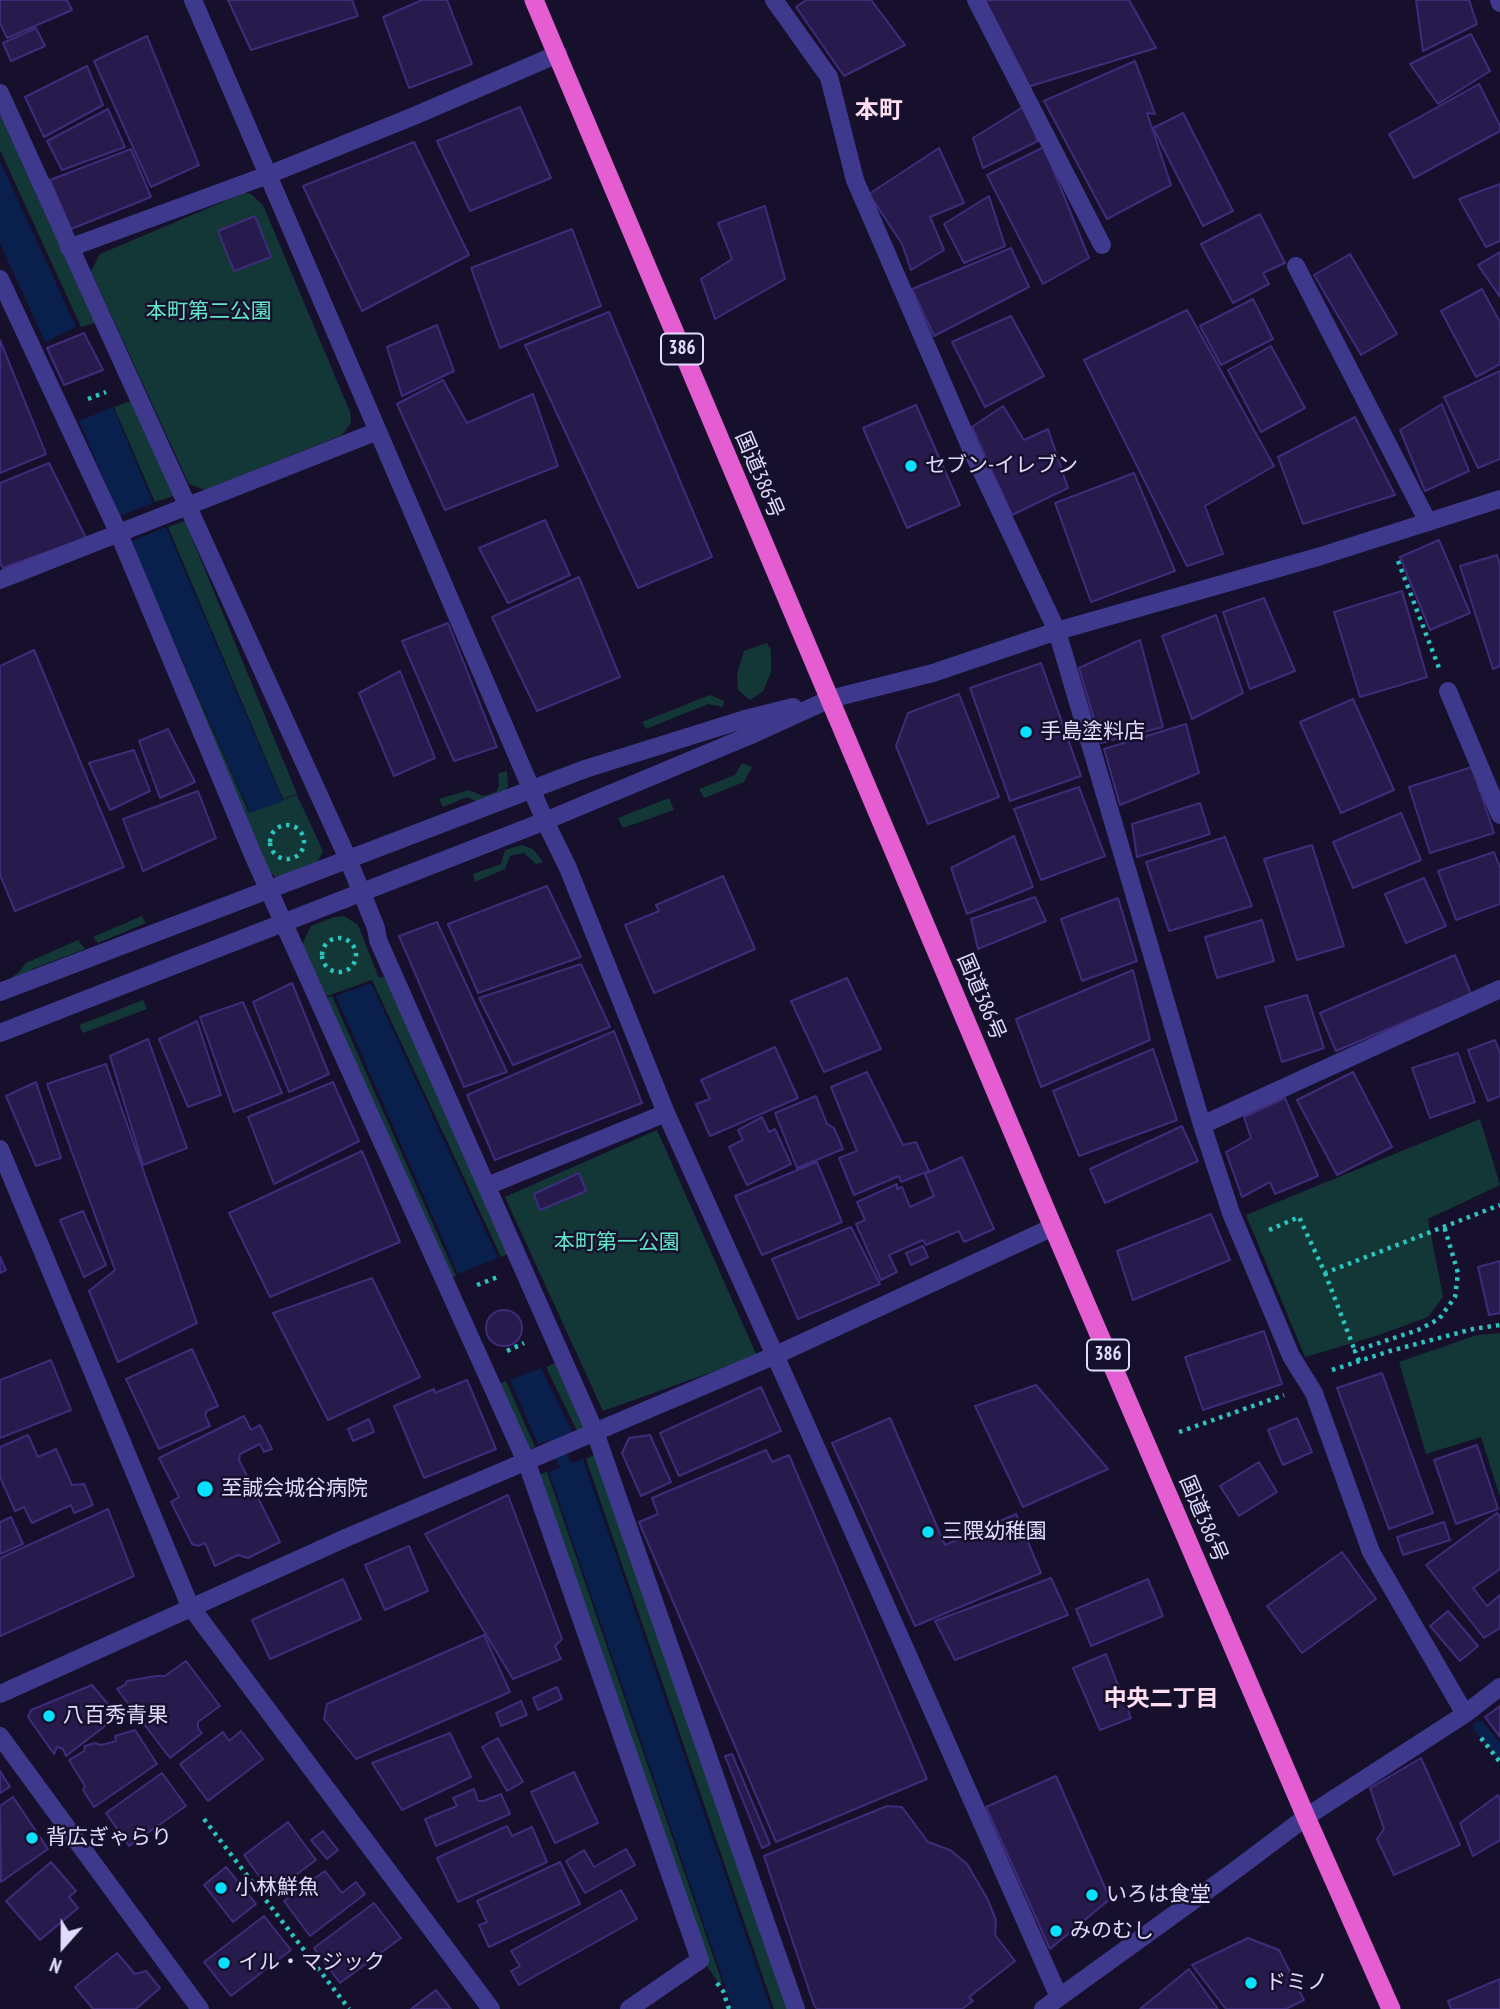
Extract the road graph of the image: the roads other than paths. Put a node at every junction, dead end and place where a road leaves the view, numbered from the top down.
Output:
1 (193, 0) edge
2 (534, 0) edge
3 (774, 0) edge
4 (976, 0) edge
5 (558, 54) junction
6 (0, 93) edge
7 (268, 175) junction
8 (1102, 245) dead end
9 (69, 248) junction
10 (1296, 266) dead end
11 (0, 279) edge
12 (378, 431) junction
13 (1500, 499) edge
14 (188, 506) junction
15 (1428, 522) junction
16 (119, 534) junction
17 (0, 580) edge
18 (1057, 631) junction
19 (1448, 691) road end
20 (830, 699) junction
21 (532, 789) junction
22 (1500, 815) edge
23 (545, 821) junction
24 (348, 859) junction
25 (268, 889) junction
26 (362, 893) junction
27 (283, 923) junction
28 (1500, 989) edge
29 (0, 992) edge
30 (0, 1032) edge
31 (666, 1113) junction
32 (1202, 1125) junction
33 (0, 1149) edge
34 (487, 1186) junction
35 (1053, 1227) junction
36 (776, 1355) junction
37 (595, 1432) junction
38 (526, 1460) junction
39 (190, 1606) junction
40 (1500, 1687) edge
41 (0, 1694) edge
42 (1465, 1714) junction
43 (0, 1736) edge
44 (1306, 1817) junction
45 (1059, 1997) junction
46 (200, 2009) edge
47 (491, 2009) edge
48 (629, 2009) edge
49 (796, 2009) edge
50 (1043, 2009) edge
51 (1391, 2009) edge

1 - 7 street
2 - 5 highway, 国道386号 / 386
3 - 18 street
4 - 8 street
5 - 7 street
5 - 20 highway, 国道386号 / 386
6 - 9 street
7 - 9 street
7 - 12 street
9 - 14 street
10 - 15 street
11 - 16 street
12 - 14 street
12 - 21 street
13 - 15 street
14 - 16 street
14 - 24 street
15 - 18 street
16 - 17 street
16 - 25 street
18 - 20 street
18 - 32 street
19 - 22 street
20 - 21 street
20 - 23 street
20 - 35 highway, 国道386号 / 386
21 - 23 street
21 - 24 street
23 - 26 street
23 - 31 street
24 - 25 street
24 - 26 street
25 - 27 street
25 - 29 street
26 - 27 street
26 - 34 street
27 - 30 street
27 - 38 street
28 - 32 street
31 - 34 street
31 - 36 street
32 - 42 street
33 - 39 street
34 - 37 street
35 - 36 street
35 - 44 highway, 国道386号 / 386
36 - 37 street
36 - 45 street
37 - 38 street
37 - 49 street
38 - 39 street
38 - 48 street
39 - 41 street
39 - 47 street
40 - 42 street
42 - 44 street
43 - 46 street
44 - 45 street
44 - 51 highway, 国道386号 / 386
45 - 50 street

